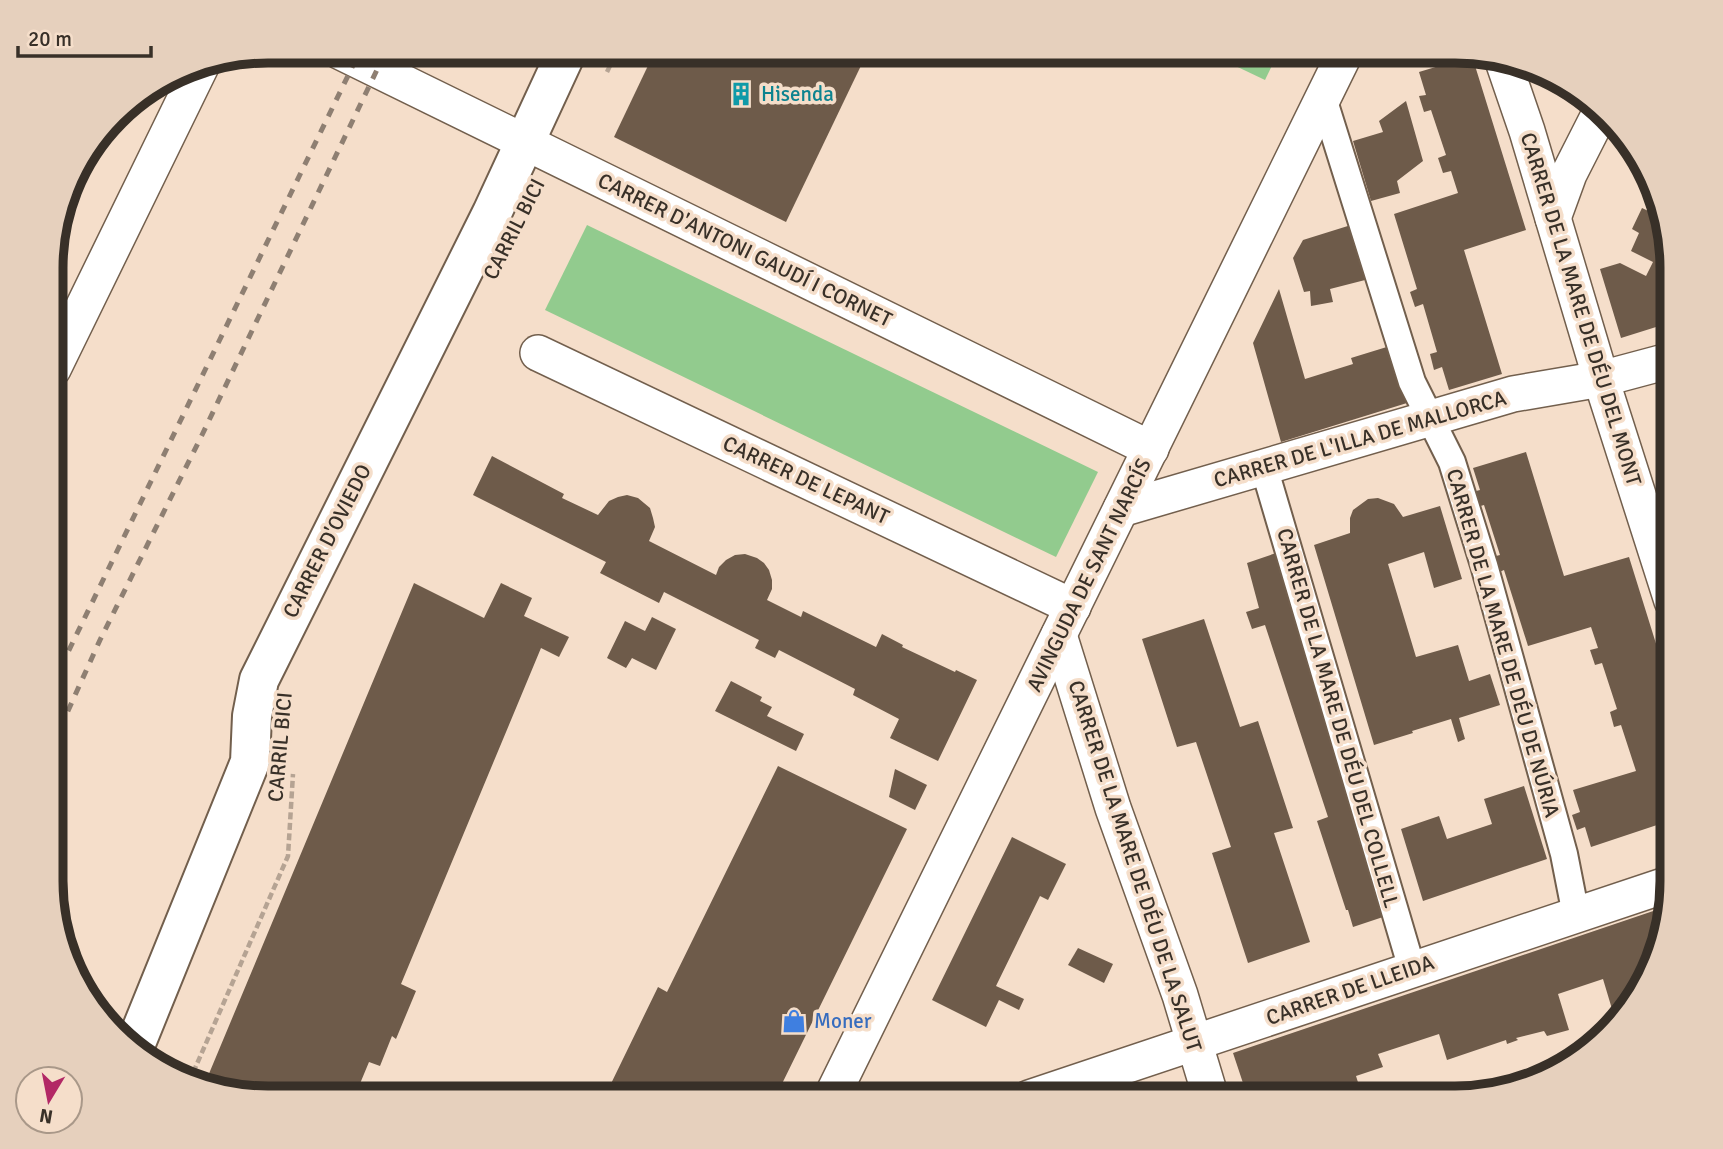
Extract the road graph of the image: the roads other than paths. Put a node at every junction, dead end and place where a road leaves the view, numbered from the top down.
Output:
1 (363, 63) edge
2 (561, 63) edge
3 (1340, 63) edge
4 (1506, 70) edge
5 (196, 76) edge
6 (1323, 98) junction
7 (1596, 120) edge
8 (524, 142) junction
9 (1553, 218) junction
10 (63, 347) edge
11 (538, 354) dead end
12 (1660, 363) edge
13 (1601, 379) junction
14 (1430, 418) junction
15 (1150, 449) junction
16 (1264, 467) junction
17 (1121, 509) junction
18 (1660, 563) edge
19 (1066, 621) junction
20 (1660, 887) edge
21 (1590, 910) junction
22 (1412, 969) junction
23 (138, 1039) edge
24 (1194, 1044) junction
25 (837, 1086) edge
26 (1066, 1086) edge
27 (1207, 1086) edge

1 - 8 street, CARRER D'ANTONI GAUDÍ I CORNET
2 - 8 street, CARRER D'OVIEDO
3 - 6 street, AVINGUDA DE SANT NARCÍS
4 - 9 street, CARRER DE LA MARE DE DÉU DEL MONT
5 - 10 street
6 - 14 street, CARRER DE LA MARE DE DÉU DE NÚRIA
6 - 15 street, AVINGUDA DE SANT NARCÍS
7 - 9 street
8 - 15 street, CARRER D'ANTONI GAUDÍ I CORNET
8 - 23 street, CARRER D'OVIEDO
9 - 13 street, CARRER DE LA MARE DE DÉU DEL MONT
11 - 19 street, CARRER DE LEPANT
12 - 13 street, CARRER DE L'ILLA DE MALLORCA
13 - 14 street, CARRER DE L'ILLA DE MALLORCA
13 - 18 street, CARRER DE LA MARE DE DÉU DEL MONT
14 - 16 street, CARRER DE L'ILLA DE MALLORCA
14 - 21 street, CARRER DE LA MARE DE DÉU DE NÚRIA
15 - 17 street, AVINGUDA DE SANT NARCÍS
16 - 17 street, CARRER DE L'ILLA DE MALLORCA
16 - 22 street, CARRER DE LA MARE DE DÉU DEL COLLELL
17 - 19 street, AVINGUDA DE SANT NARCÍS
19 - 24 street, CARRER DE LA MARE DE DÉU DE LA SALUT
19 - 25 street, AVINGUDA DE SANT NARCÍS
20 - 21 street, CARRER DE LLEIDA
21 - 22 street, CARRER DE LLEIDA
22 - 24 street, CARRER DE LLEIDA
24 - 26 street, CARRER DE LLEIDA
24 - 27 street, CARRER DE LA MARE DE DÉU DE LA SALUT

